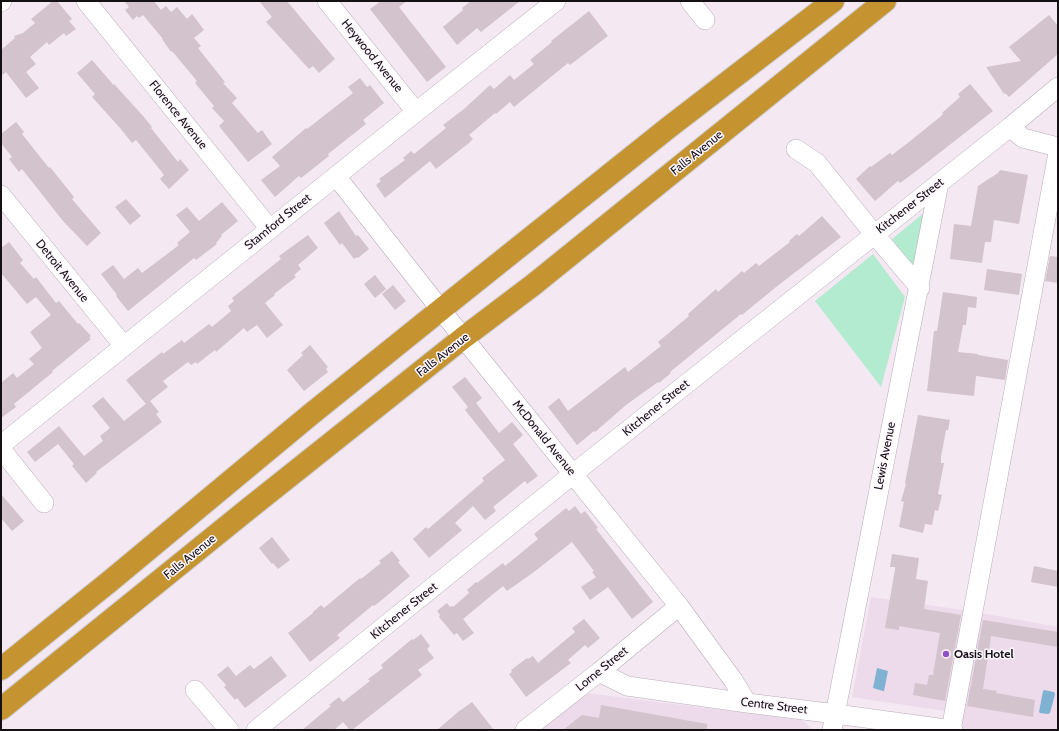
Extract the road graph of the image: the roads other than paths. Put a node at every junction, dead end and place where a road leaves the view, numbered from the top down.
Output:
1 (86, 1) edge
2 (327, 1) edge
3 (556, 1) edge
4 (690, 1) edge
5 (833, 1) edge
6 (885, 1) edge
7 (705, 20) dead end
8 (1058, 87) edge
9 (416, 112) junction
10 (1010, 127) junction
11 (1058, 148) edge
12 (796, 149) dead end
13 (1058, 153) edge
14 (336, 176) junction
15 (939, 183) junction
16 (1, 195) edge
17 (270, 229) junction
18 (874, 234) junction
19 (920, 288) junction
20 (441, 310) junction
21 (464, 338) junction
22 (124, 346) junction
23 (1, 445) edge
24 (1, 449) edge
25 (573, 474) junction
26 (44, 503) dead end
27 (140, 557) junction
28 (678, 606) junction
29 (1, 670) edge
30 (599, 672) junction
31 (1, 684) edge
32 (195, 690) dead end
33 (747, 703) junction
34 (1, 709) edge
35 (834, 722) edge
36 (229, 730) edge
37 (256, 730) edge
38 (525, 730) edge
39 (952, 730) edge

1 - 17 street, Florence Avenue
2 - 9 street, Heywood Avenue
3 - 9 street, Stamford Street
4 - 7 street
5 - 20 highway
6 - 21 highway, Falls Avenue
8 - 10 street, Kitchener Street
9 - 14 street, Stamford Street
10 - 11 street
10 - 15 street, Kitchener Street
12 - 18 street
13 - 39 street
14 - 17 street, Stamford Street
14 - 20 street, McDonald Avenue
15 - 18 street, Kitchener Street
15 - 19 street, Lewis Avenue
16 - 22 street, Detroit Avenue
17 - 22 street, Stamford Street
18 - 19 street
18 - 25 street, Kitchener Street
19 - 35 street, Lewis Avenue
20 - 21 street, McDonald Avenue
20 - 27 highway
21 - 25 street, McDonald Avenue
21 - 34 highway, Falls Avenue
22 - 23 street, Stamford Street
24 - 26 street
25 - 28 street, McDonald Avenue
25 - 37 street, Kitchener Street
27 - 29 highway
27 - 31 highway
28 - 30 street, Lorne Street
28 - 33 street, McDonald Avenue
30 - 33 street, Centre Street
30 - 38 street, Lorne Street
32 - 36 street
33 - 35 street, Centre Street
35 - 39 street, Centre Street

